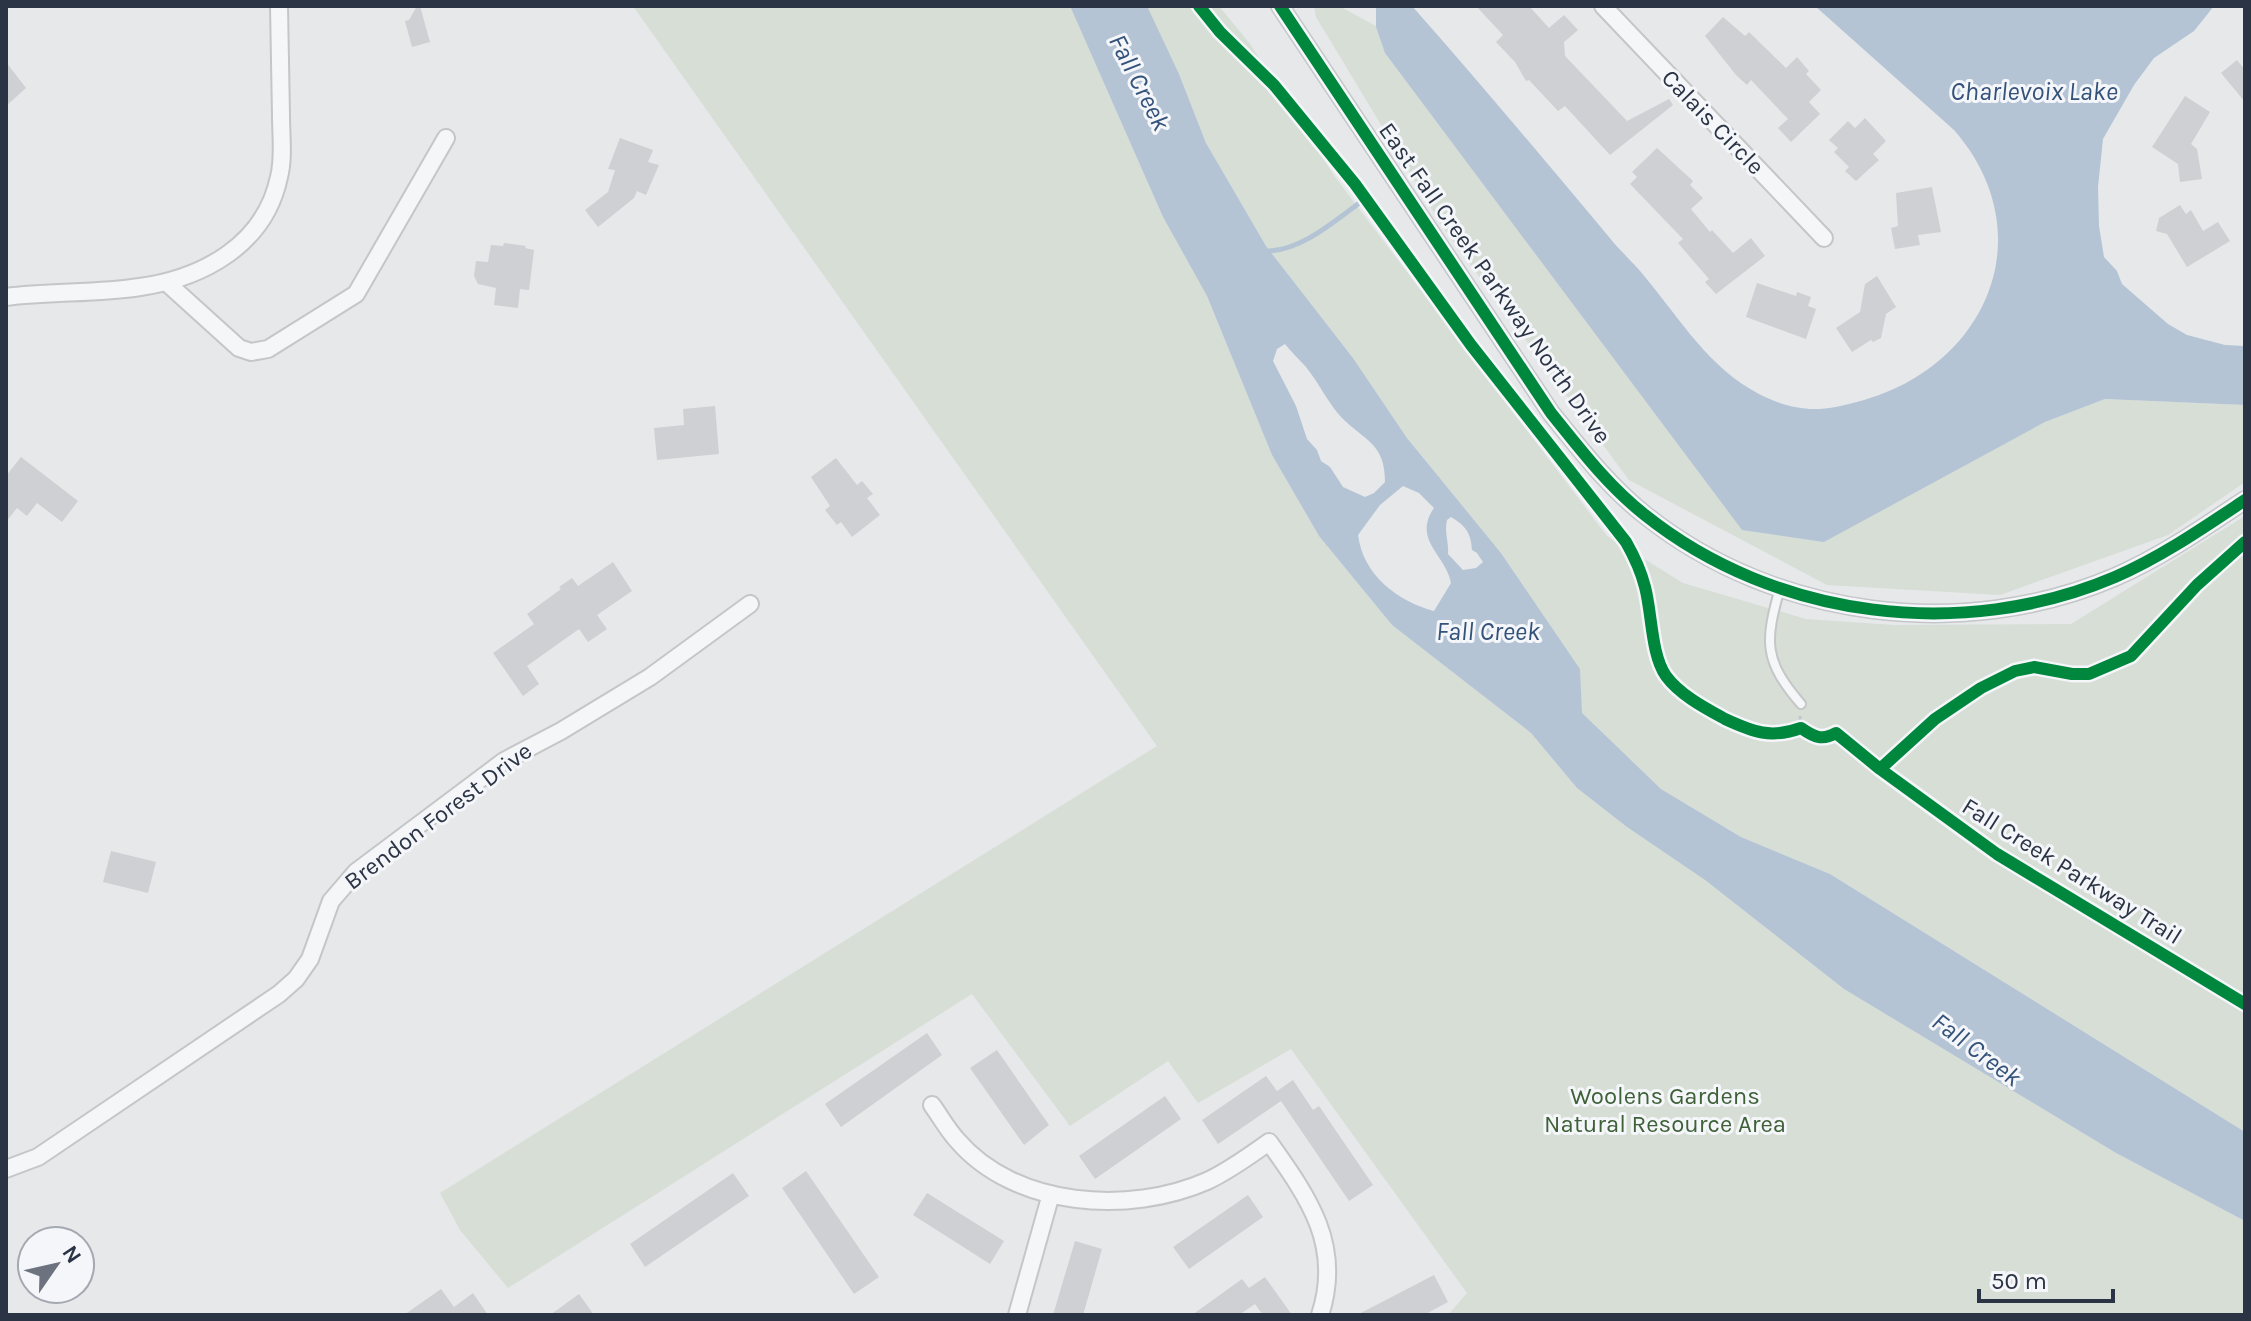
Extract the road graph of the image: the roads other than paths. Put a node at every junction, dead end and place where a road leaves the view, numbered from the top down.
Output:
1 (279, 6) edge
2 (1280, 6) edge
3 (1603, 6) edge
4 (446, 138) dead end
5 (1824, 238) dead end
6 (166, 282) junction
7 (6, 297) edge
8 (2245, 500) edge
9 (1780, 588) junction
10 (750, 604) dead end
11 (1801, 704) dead end
12 (932, 1105) dead end
13 (6, 1169) edge
14 (1051, 1194) junction
15 (1017, 1315) edge
16 (1320, 1315) edge

1 - 6 street
2 - 9 street, East Fall Creek Parkway North Drive
3 - 5 street, Calais Circle
4 - 6 street
6 - 7 street
8 - 9 street, East Fall Creek Parkway North Drive
9 - 11 lane
10 - 13 street, Brendon Forest Drive
12 - 14 street
14 - 15 street
14 - 16 street

